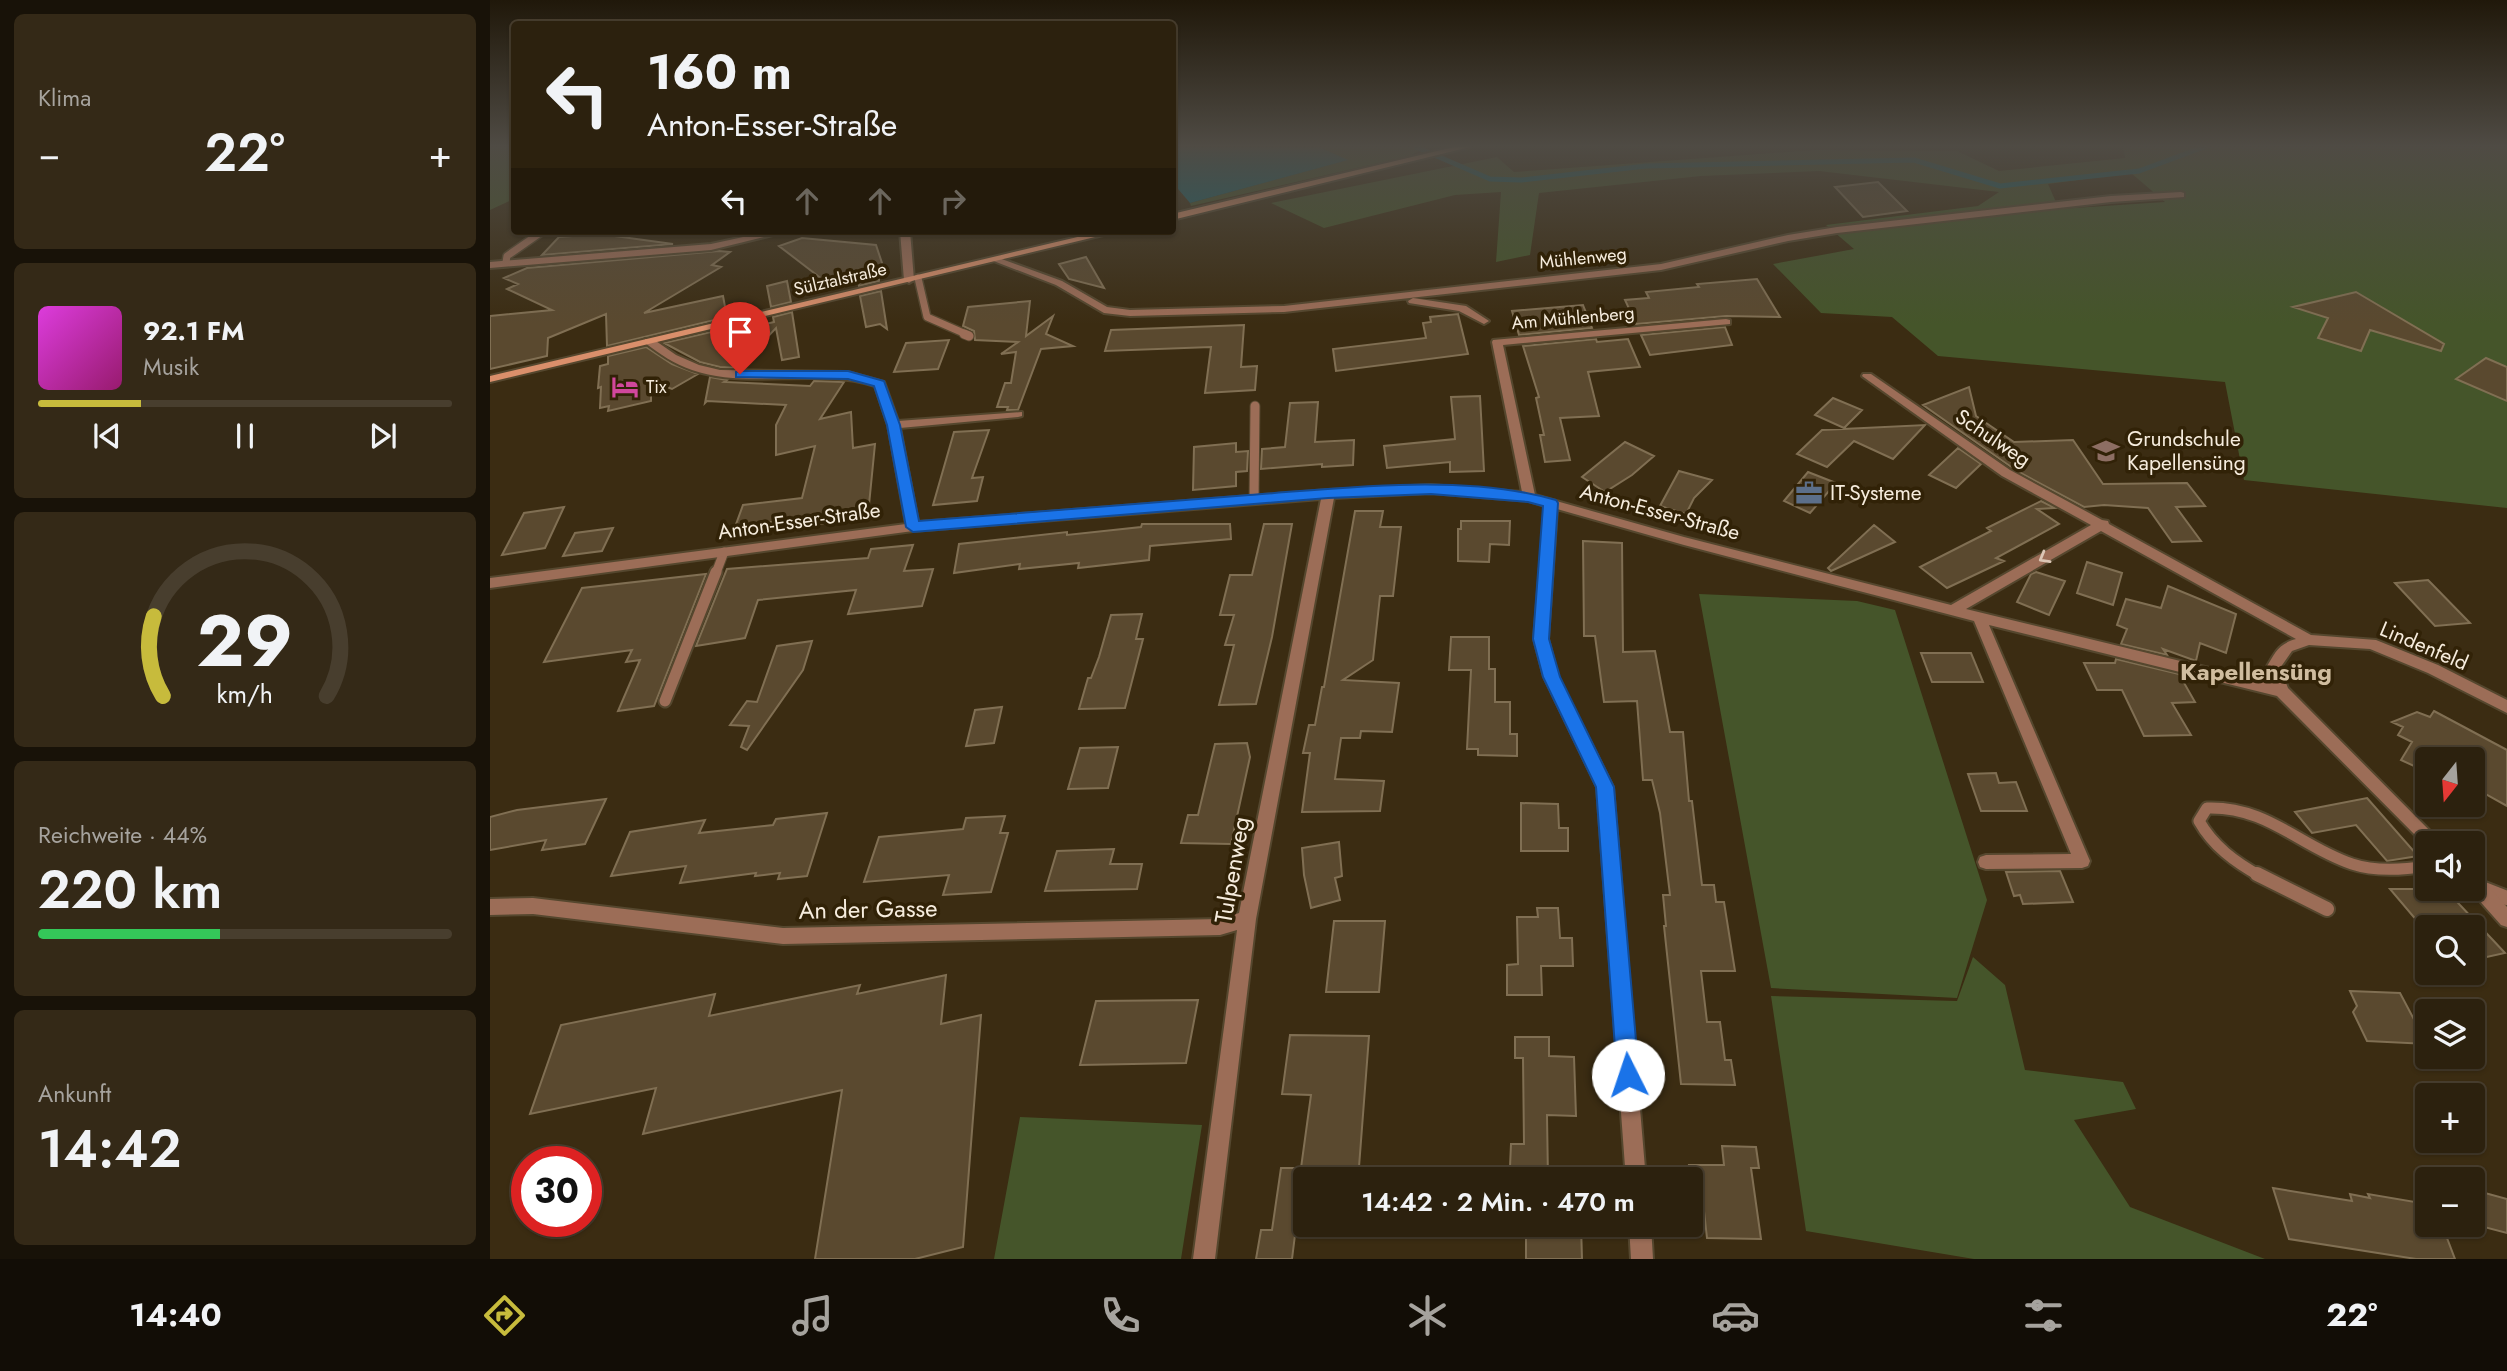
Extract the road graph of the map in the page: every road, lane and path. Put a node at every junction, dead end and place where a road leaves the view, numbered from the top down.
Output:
1 (1220, 206) edge
2 (2051, 206) edge
3 (1176, 216) edge
4 (537, 235) edge
5 (766, 235) edge
6 (906, 235) edge
7 (1099, 235) edge
8 (996, 260) junction
9 (506, 262) junction
10 (490, 265) edge
11 (914, 279) junction
12 (1376, 299) junction
13 (1484, 321) dead end
14 (1726, 322) dead end
15 (969, 336) dead end
16 (649, 341) junction
17 (1867, 376) dead end
18 (490, 379) edge
19 (1255, 406) dead end
20 (1018, 414) dead end
21 (894, 425) junction
22 (1328, 494) junction
23 (1529, 497) junction
24 (1254, 500) junction
25 (1551, 503) junction
26 (2103, 524) junction
27 (913, 527) junction
28 (724, 552) junction
29 (490, 583) edge
30 (1953, 610) junction
31 (1979, 617) junction
32 (2309, 640) junction
33 (2282, 691) junction
34 (665, 701) dead end
35 (2507, 707) edge
36 (2422, 831) edge
37 (1986, 862) dead end
38 (2415, 867) edge
39 (2485, 888) edge
40 (2485, 895) edge
41 (2507, 898) edge
42 (490, 907) edge
43 (2327, 909) dead end
44 (1247, 919) junction
45 (2507, 919) edge
46 (1635, 1167) edge
47 (1641, 1237) edge
48 (1204, 1259) edge
49 (1642, 1259) edge

1 - 3 main road
2 - 12 street, Mühlenweg
4 - 9 lane
5 - 9 street
6 - 11 street
7 - 8 main road, Sülztalstraße
8 - 11 main road, Sülztalstraße
8 - 12 street, Mühlenweg
9 - 10 street
11 - 15 lane
11 - 16 main road, Sülztalstraße
12 - 13 street, Am Mühlenberg
14 - 23 street, Am Mühlenberg
16 - 18 main road, Sülztalstraße
16 - 21 street
17 - 26 street, Schulweg
19 - 24 lane
20 - 21 street
21 - 27 street
22 - 23 street, Anton-Esser-Straße
22 - 24 street, Anton-Esser-Straße
22 - 44 street, Tulpenweg
23 - 25 street, Anton-Esser-Straße
24 - 27 street, Anton-Esser-Straße
25 - 30 street, Anton-Esser-Straße
25 - 46 street
26 -> 30 street
26 - 32 street, Schulweg
27 - 28 street, Anton-Esser-Straße
28 - 29 street, Anton-Esser-Straße
28 - 34 lane
30 - 31 street, Anton-Esser-Straße
31 - 33 street, Anton-Esser-Straße
31 - 37 street
32 - 33 street
32 - 35 street, Lindenfeld
33 - 36 street
38 - 43 lane
39 - 41 lane
40 - 45 street
42 - 44 street, An der Gasse
44 - 48 street, Tulpenweg
47 - 49 street

